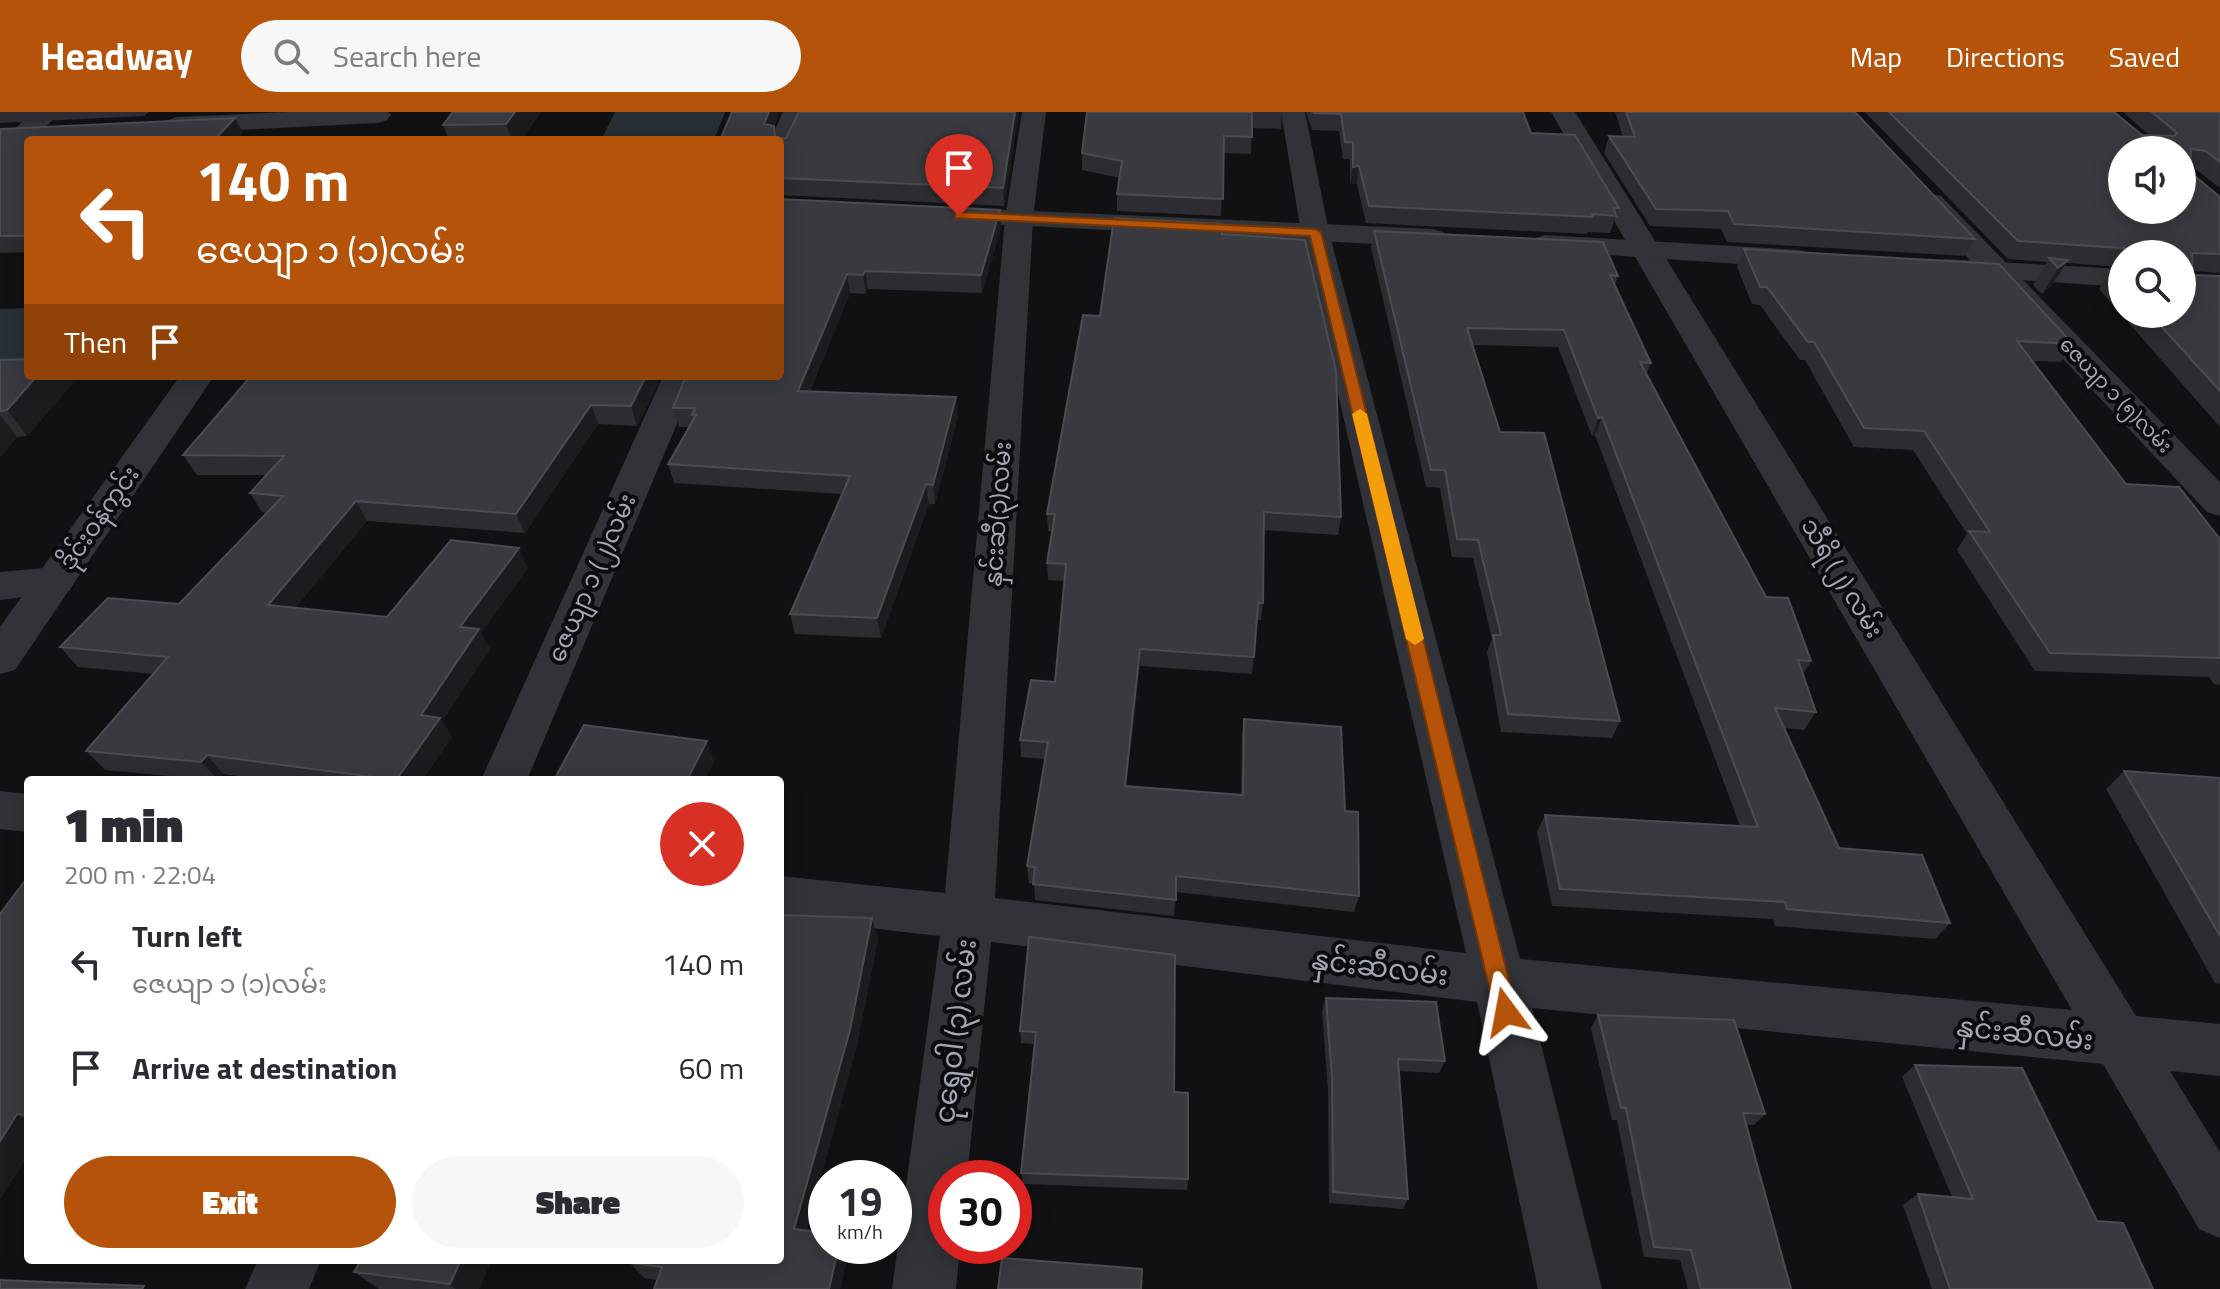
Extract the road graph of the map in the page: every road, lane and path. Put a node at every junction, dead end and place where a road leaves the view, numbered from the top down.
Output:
1 (49, 112) edge
2 (795, 112) edge
3 (1034, 112) edge
4 (1293, 112) edge
5 (1563, 112) edge
6 (379, 114) edge
7 (148, 127) edge
8 (71, 130) edge
9 (12, 133) edge
10 (364, 136) edge
11 (784, 137) edge
12 (0, 155) edge
13 (1911, 180) edge
14 (907, 213) edge
15 (1019, 219) junction
16 (1315, 232) junction
17 (1456, 240) edge
18 (1519, 243) edge
19 (1644, 249) junction
20 (1828, 261) edge
21 (1919, 266) edge
22 (1996, 271) junction
23 (2108, 277) edge
24 (194, 380) edge
25 (678, 380) edge
26 (2220, 504) edge
27 (55, 581) junction
28 (0, 586) edge
29 (0, 659) edge
30 (506, 776) edge
31 (0, 810) edge
32 (24, 813) edge
33 (784, 897) edge
34 (968, 917) junction
35 (1499, 981) junction
36 (2122, 1043) junction
37 (2220, 1050) edge
38 (2220, 1208) edge
39 (288, 1264) edge
40 (277, 1289) edge
41 (924, 1289) edge
42 (1570, 1289) edge

1 - 9 street
2 - 11 street
3 - 15 street, နှင်းဆီ(၃)လမ်း
4 - 16 street
5 - 19 street, သီရိ (၂) လမ်း
6 - 7 street
6 - 10 street
8 - 9 street
9 - 12 street
13 - 22 street, ဇေယျာ ၁ (၅)လမ်း
14 - 15 street
15 - 16 street
15 - 34 street, နှင်းဆီ(၃)လမ်း
16 - 17 street
16 - 35 street
18 - 19 street
19 - 20 street
19 - 36 street, သီရိ (၂) လမ်း
21 - 22 street
22 - 23 street
22 - 26 street, ဇေယျာ ၁ (၅)လမ်း
24 - 27 street, ဒိုင်းဝန်ကွင်း
25 - 30 street, ဇေယျာ ၁ (၂)လမ်း
27 - 28 street
27 - 29 street, ဒိုင်းဝန်ကွင်း
31 - 32 street
33 - 34 street, နှင်းဆီလမ်း
34 - 35 street, နှင်းဆီလမ်း
34 - 41 street, ငုရွှေဝါ (၃) လမ်း
35 - 36 street, နှင်းဆီလမ်း
35 - 42 street
36 - 37 street, နှင်းဆီလမ်း
36 - 38 street, သီရိ (၂) လမ်း
39 - 40 street

